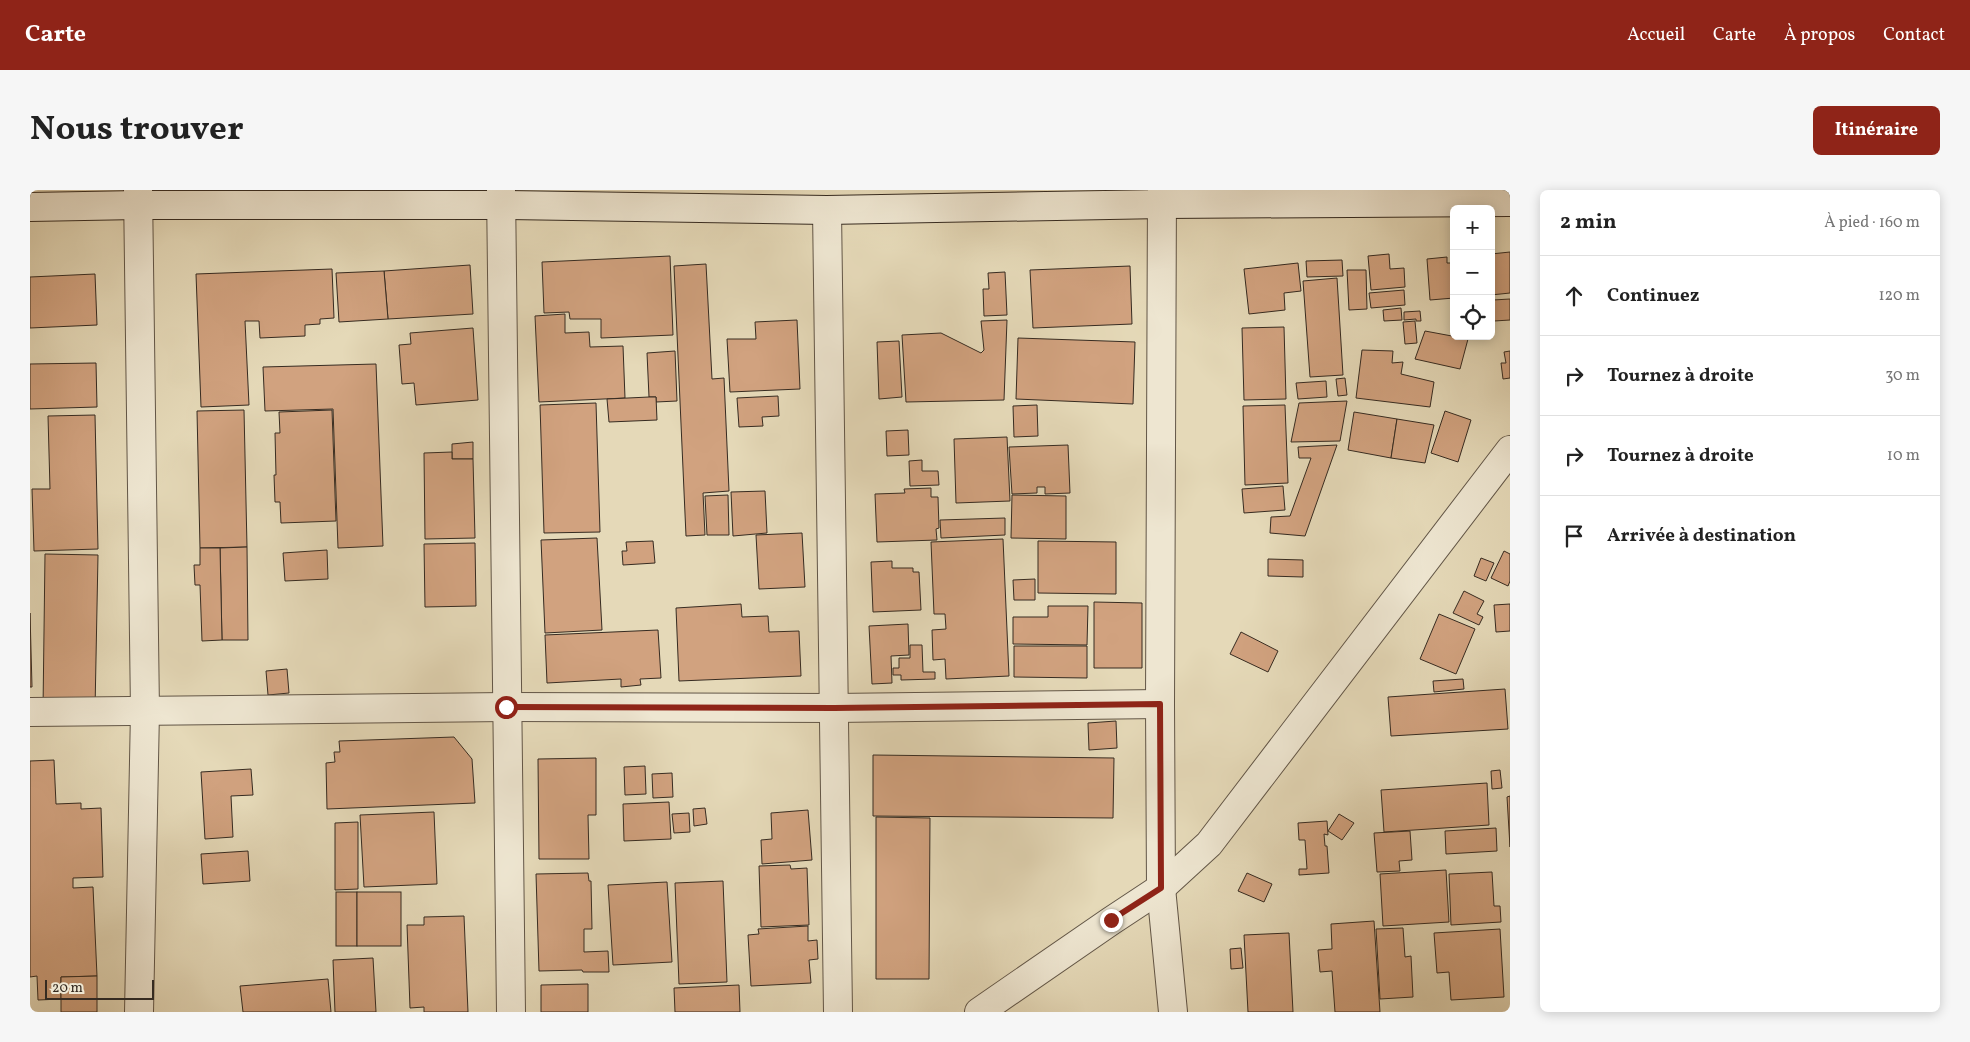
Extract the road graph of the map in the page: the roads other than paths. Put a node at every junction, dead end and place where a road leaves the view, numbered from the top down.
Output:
1 (501, 197) edge
2 (1162, 197) edge
3 (138, 198) edge
4 (1510, 202) edge
5 (30, 207) edge
6 (827, 210) junction
7 (1510, 450) edge
8 (1160, 704) junction
9 (506, 707) junction
10 (834, 708) junction
11 (145, 711) junction
12 (30, 712) edge
13 (1161, 888) junction
14 (139, 1012) edge
15 (511, 1012) edge
16 (838, 1012) edge
17 (979, 1012) edge
18 (1173, 1012) edge

1 - 3 street
1 - 6 street
1 - 9 street
2 - 4 street
2 - 6 street
2 - 8 street
3 - 5 street
3 - 11 street
6 - 10 street
7 - 13 street
8 - 10 street
8 - 13 street
9 - 10 street
9 - 11 street
9 - 15 street
10 - 16 street
11 - 12 street
11 - 14 street
13 - 17 street
13 - 18 street

